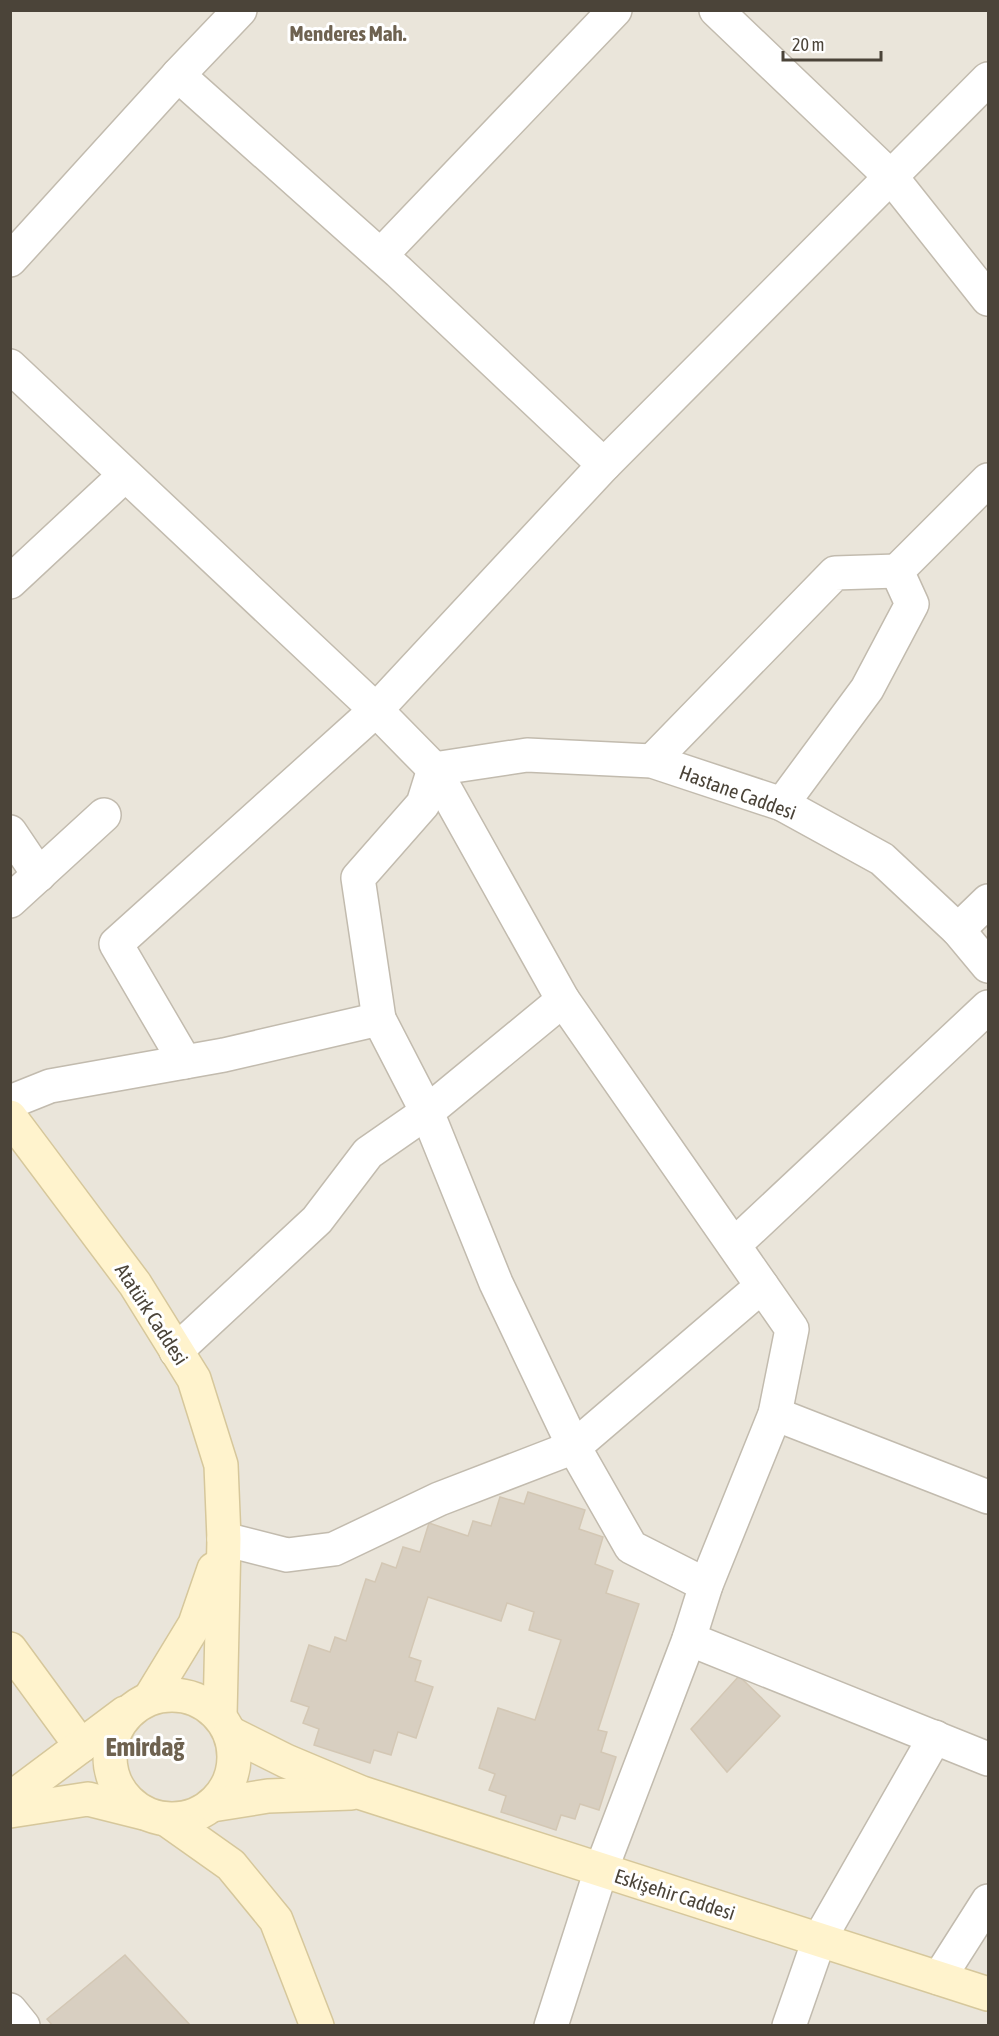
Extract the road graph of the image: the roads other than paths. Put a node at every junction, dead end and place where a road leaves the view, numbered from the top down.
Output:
1 (240, 10) edge
2 (615, 10) edge
3 (716, 10) edge
4 (178, 75) junction
5 (988, 79) edge
6 (892, 178) junction
7 (381, 255) junction
8 (10, 261) edge
9 (988, 299) edge
10 (10, 366) edge
11 (604, 465) junction
12 (126, 475) junction
13 (988, 480) edge
14 (897, 571) junction
15 (10, 582) edge
16 (376, 710) junction
17 (652, 761) junction
18 (434, 769) junction
19 (782, 804) junction
20 (104, 815) dead end
21 (10, 832) edge
22 (39, 875) junction
23 (10, 901) edge
24 (988, 901) edge
25 (958, 930) junction
26 (988, 966) edge
27 (563, 1000) junction
28 (988, 1007) edge
29 (379, 1019) junction
30 (185, 1062) junction
31 (10, 1102) edge
32 (427, 1112) junction
33 (10, 1117) edge
34 (734, 1245) junction
35 (762, 1286) junction
36 (176, 1351) junction
37 (775, 1414) junction
38 (574, 1447) junction
39 (988, 1497) edge
40 (224, 1539) junction
41 (706, 1585) junction
42 (688, 1639) junction
43 (10, 1649) edge
44 (140, 1703) junction
45 (225, 1725) junction
46 (935, 1737) junction
47 (81, 1746) junction
48 (988, 1759) edge
49 (362, 1792) junction
50 (10, 1799) edge
51 (212, 1805) junction
52 (10, 1811) edge
53 (156, 1816) junction
54 (601, 1870) junction
55 (988, 1900) edge
56 (819, 1940) junction
57 (939, 1978) junction
58 (988, 1995) edge
59 (10, 2010) edge
60 (23, 2025) edge
61 (317, 2025) edge
62 (551, 2025) edge
63 (789, 2025) edge

1 - 4 street
2 - 7 street
3 - 6 street
4 - 7 street
4 - 8 street
5 - 6 street
6 - 9 street
6 - 11 street
7 - 11 street
10 - 12 street
11 - 16 street
12 - 15 street
12 - 16 street
13 - 14 street
14 - 17 street
14 - 19 street
16 - 18 street
16 - 30 street
17 - 18 street, Hastane Caddesi
17 - 19 street, Hastane Caddesi
18 - 27 street
18 - 29 street
19 - 25 street, Hastane Caddesi
20 - 22 street
21 - 22 street
22 - 23 street
24 - 25 street
25 - 26 street, Hastane Caddesi
27 - 32 street
27 - 34 street
28 - 34 street
29 - 30 street
29 - 32 street
30 - 31 street
32 - 36 street
32 - 38 street
33 - 36 main road, Atatürk Caddesi
34 - 35 street
35 - 37 street
35 - 38 street
36 - 40 main road, Atatürk Caddesi
37 - 39 street
37 - 41 street
38 - 40 street
38 - 41 street
40 - 44 main road, Atatürk Caddesi
40 - 45 main road, Atatürk Caddesi
41 - 42 street
42 - 46 street
42 - 54 street
43 - 47 main road
44 - 45 main road
44 - 47 main road
44 - 53 main road
45 - 49 main road, Eskişehir Caddesi
45 - 51 main road
46 - 48 street
46 - 56 street
47 - 50 main road
49 - 51 main road, Eskişehir Caddesi
49 - 54 main road, Eskişehir Caddesi
51 - 53 main road
52 - 53 main road
53 - 61 main road
54 - 56 main road, Eskişehir Caddesi
54 - 62 street
55 - 57 street
56 - 57 main road, Eskişehir Caddesi
56 - 63 street
57 - 58 main road, Eskişehir Caddesi
59 - 60 street

